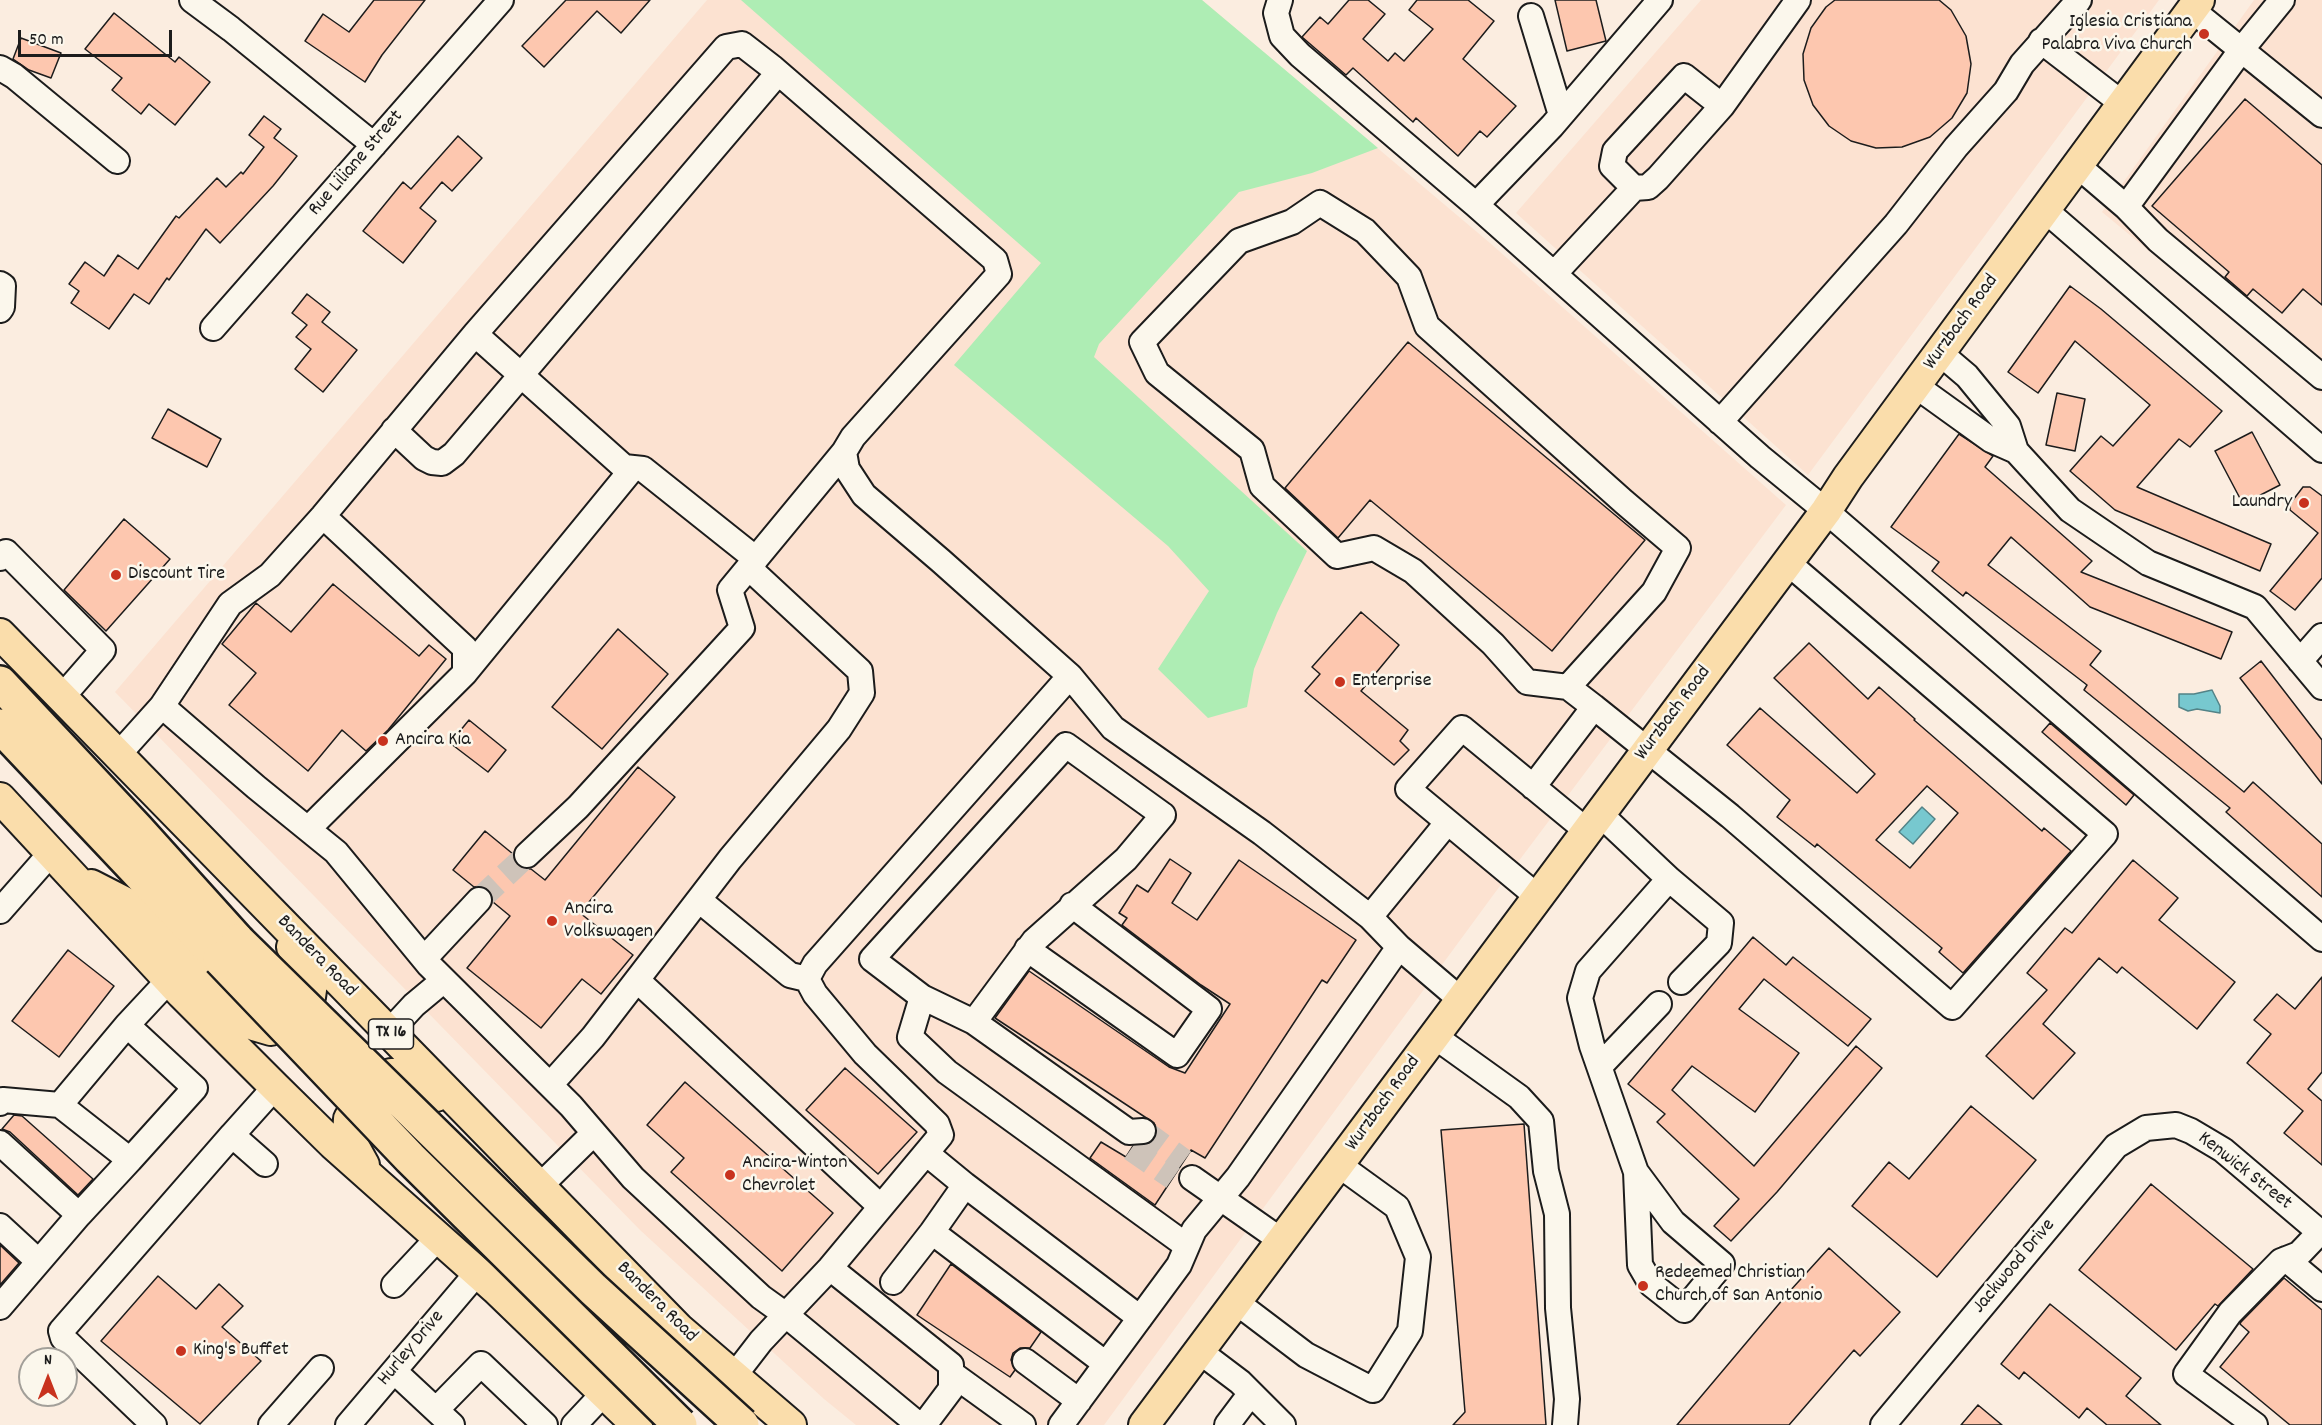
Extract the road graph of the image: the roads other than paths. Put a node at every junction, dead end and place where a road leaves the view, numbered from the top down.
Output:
1 (192, 0) edge
2 (501, 0) edge
3 (1280, 0) edge
4 (1660, 0) edge
5 (1798, 0) edge
6 (2079, 0) edge
7 (2282, 0) edge
8 (2195, 5) edge
9 (1531, 16) dead end
10 (2042, 41) junction
11 (2242, 50) junction
12 (0, 68) edge
13 (778, 73) junction
14 (2123, 104) junction
15 (1722, 106) junction
16 (1562, 115) junction
17 (2322, 115) edge
18 (374, 145) junction
19 (117, 161) dead end
20 (2078, 166) junction
21 (1634, 188) junction
22 (1476, 205) junction
23 (2126, 207) junction
24 (2045, 210) junction
25 (1554, 274) junction
26 (0, 284) edge
27 (0, 310) edge
28 (213, 328) dead end
29 (476, 334) junction
30 (1940, 353) junction
31 (521, 375) junction
32 (2322, 377) edge
33 (1916, 386) junction
34 (1720, 422) junction
35 (394, 430) junction
36 (2322, 450) edge
37 (2016, 451) junction
38 (844, 452) junction
39 (633, 468) junction
40 (1826, 511) junction
41 (323, 516) junction
42 (0, 558) edge
43 (1787, 562) junction
44 (752, 564) junction
45 (0, 634) edge
46 (2322, 636) edge
47 (2300, 661) junction
48 (465, 673) junction
49 (1070, 676) junction
50 (0, 683) edge
51 (1568, 687) junction
52 (2322, 687) edge
53 (62, 697) junction
54 (162, 706) junction
55 (1594, 707) junction
56 (0, 726) edge
57 (1648, 750) junction
58 (118, 755) junction
59 (1533, 788) junction
60 (0, 798) edge
61 (1447, 823) junction
62 (1593, 823) junction
63 (308, 829) junction
64 (51, 853) junction
65 (527, 855) tunnel mouth
66 (74, 878) junction
67 (238, 878) junction
68 (1670, 879) junction
69 (1538, 897) junction
70 (479, 900) tunnel mouth
71 (699, 900) junction
72 (1072, 905) junction
73 (0, 911) edge
74 (1371, 917) junction
75 (2322, 939) edge
76 (1399, 947) junction
77 (1027, 949) junction
78 (229, 950) junction
79 (424, 959) junction
80 (807, 979) junction
81 (169, 980) junction
82 (444, 980) junction
83 (638, 981) junction
84 (1681, 982) dead end
85 (922, 998) junction
86 (1461, 1000) junction
87 (1659, 1004) dead end
88 (974, 1022) junction
89 (127, 1025) junction
90 (389, 1032) junction
91 (1434, 1036) junction
92 (1600, 1066) junction
93 (550, 1085) junction
94 (275, 1087) junction
95 (1, 1100) edge
96 (60, 1105) junction
97 (2158, 1125) joint
98 (594, 1132) junction
99 (232, 1135) junction
100 (1134, 1137) tunnel mouth
101 (0, 1143) edge
102 (926, 1153) junction
103 (130, 1160) junction
104 (515, 1161) junction
105 (265, 1164) dead end
106 (1339, 1165) junction
107 (1636, 1172) junction
108 (1183, 1173) tunnel mouth
109 (965, 1185) junction
110 (540, 1186) junction
111 (1220, 1199) junction
112 (396, 1200) junction
113 (881, 1207) junction
114 (79, 1215) junction
115 (0, 1226) edge
116 (932, 1232) junction
117 (2321, 1233) edge
118 (438, 1238) junction
119 (1282, 1241) junction
120 (1187, 1246) junction
121 (2286, 1259) junction
122 (38, 1261) junction
123 (830, 1268) junction
124 (477, 1273) junction
125 (893, 1282) dead end
126 (394, 1285) dead end
127 (2322, 1289) edge
128 (1236, 1302) junction
129 (0, 1307) edge
130 (786, 1315) junction
131 (1140, 1318) junction
132 (1199, 1351) junction
133 (1025, 1361) dead end
134 (1106, 1364) junction
135 (321, 1368) dead end
136 (394, 1371) junction
137 (951, 1373) junction
138 (734, 1376) junction
139 (604, 1393) junction
140 (1251, 1393) junction
141 (1079, 1401) junction
142 (444, 1418) edge
143 (1146, 1424) edge
144 (154, 1425) edge
145 (271, 1425) edge
146 (348, 1425) edge
147 (545, 1425) edge
148 (574, 1425) edge
149 (637, 1425) edge
150 (680, 1425) edge
151 (742, 1425) edge
152 (791, 1425) edge
153 (919, 1425) edge
154 (924, 1425) edge
155 (1023, 1425) edge
156 (1061, 1425) edge
157 (1227, 1425) edge
158 (1283, 1425) edge
159 (1565, 1425) edge
160 (1883, 1425) edge
161 (2255, 1425) edge

1 - 18 street
2 - 18 street, Rue Liliane Street
3 - 22 street
4 - 16 street
5 - 15 street
6 - 10 street
7 - 11 street
8 - 11 street
8 - 14 main road, Wurzbach Road
9 - 16 street
10 - 14 street
10 - 34 street
11 - 17 street
11 - 23 street
12 - 19 street
13 - 29 street
13 - 31 street
13 - 38 street
14 - 20 main road, Wurzbach Road
15 - 21 street
15 - 21 street
16 - 22 street
18 - 28 street, Rue Liliane Street
20 - 23 street
20 - 24 main road, Wurzbach Road
21 - 25 street
22 - 25 street
23 - 32 street
24 - 30 main road, Wurzbach Road
24 - 36 street
25 - 34 street
26 - 27 street
29 - 31 street
29 - 35 street
30 - 33 main road, Wurzbach Road
30 - 37 street
31 - 35 street
31 - 39 street
33 - 37 street
33 - 40 main road, Wurzbach Road
34 - 40 street
35 - 41 street
37 - 47 street
38 - 44 street
38 - 49 street
39 - 44 street
39 - 48 street
40 - 43 main road, Wurzbach Road
40 - 75 street
41 - 48 street
41 - 54 street
42 - 53 street
43 - 57 main road, Wurzbach Road
43 - 57 street
44 - 65 street
44 - 71 street
45 - 53 main road, Bandera Road / TX 16
46 - 47 street
47 - 52 street
48 - 63 street
49 - 74 street
49 - 80 street
50 - 78 highway
51 - 51 street
51 - 55 street
53 - 58 main road, Bandera Road / TX 16
54 - 58 street
54 - 63 street
55 - 57 street
55 - 59 street
56 - 78 highway
57 - 62 main road, Wurzbach Road
58 - 67 main road, Bandera Road / TX 16
59 - 61 street
59 - 62 street
60 - 64 main road
61 - 69 street
61 - 74 street
62 - 68 street
62 - 69 main road, Wurzbach Road
63 - 79 street
64 - 66 main road
64 - 73 street
66 - 67 main road
66 - 81 main road
67 - 90 main road, Bandera Road / TX 16
68 - 84 street
68 - 92 street
69 - 86 main road, Wurzbach Road
70 - 79 street
71 - 80 street
71 - 83 street
72 - 77 street
72 - 77 street
72 - 85 street
74 - 76 street
76 - 86 street
76 - 111 street
77 - 88 street
78 - 150 highway, bridge
78 - 151 highway, bridge
79 - 82 street
80 - 102 street
81 - 89 street
81 - 94 main road
82 - 90 street
82 - 93 street
83 - 93 street
83 - 113 street
85 - 88 street
85 - 120 street
86 - 91 main road, Wurzbach Road
87 - 92 street
88 - 100 street
89 - 96 street
89 - 103 street
90 - 104 main road, Bandera Road / TX 16
91 - 106 main road, Wurzbach Road
91 - 159 street
92 - 107 street
93 - 98 street
94 - 99 street
94 - 112 main road
95 - 96 street
96 - 103 street
97 - 117 street, Kenwick Street
97 - 160 street, Jackwood Drive
98 - 110 street
98 - 130 street
99 - 105 street
99 - 144 street
101 - 114 street
102 - 109 street
102 - 113 street
103 - 114 street
104 - 110 main road, Bandera Road / TX 16
104 - 112 main road
106 - 119 main road, Wurzbach Road
106 - 128 street
107 - 107 street
108 - 111 street
109 - 116 street
109 - 131 street
110 - 138 main road, Bandera Road / TX 16
111 - 119 street
111 - 120 street
112 - 118 main road
113 - 123 street
114 - 122 street
115 - 122 street
116 - 125 street
116 - 134 street
117 - 121 street
118 - 124 main road
118 - 126 street
119 - 128 main road, Wurzbach Road
120 - 131 street
121 - 127 street
121 - 161 street
122 - 129 street
123 - 130 street
123 - 137 street
124 - 136 street, Hurley Drive
124 - 139 main road
128 - 132 main road, Wurzbach Road
130 - 138 street
130 - 153 street
131 - 134 street
132 - 140 street
132 - 143 main road, Wurzbach Road
133 - 141 street
134 - 141 street
135 - 145 street
136 - 142 street
136 - 146 street, Hurley Drive
137 - 154 street
137 - 155 street
138 - 152 main road, Bandera Road / TX 16
139 - 148 street
139 - 149 main road
140 - 157 street
140 - 158 street
141 - 156 street
142 - 147 street

